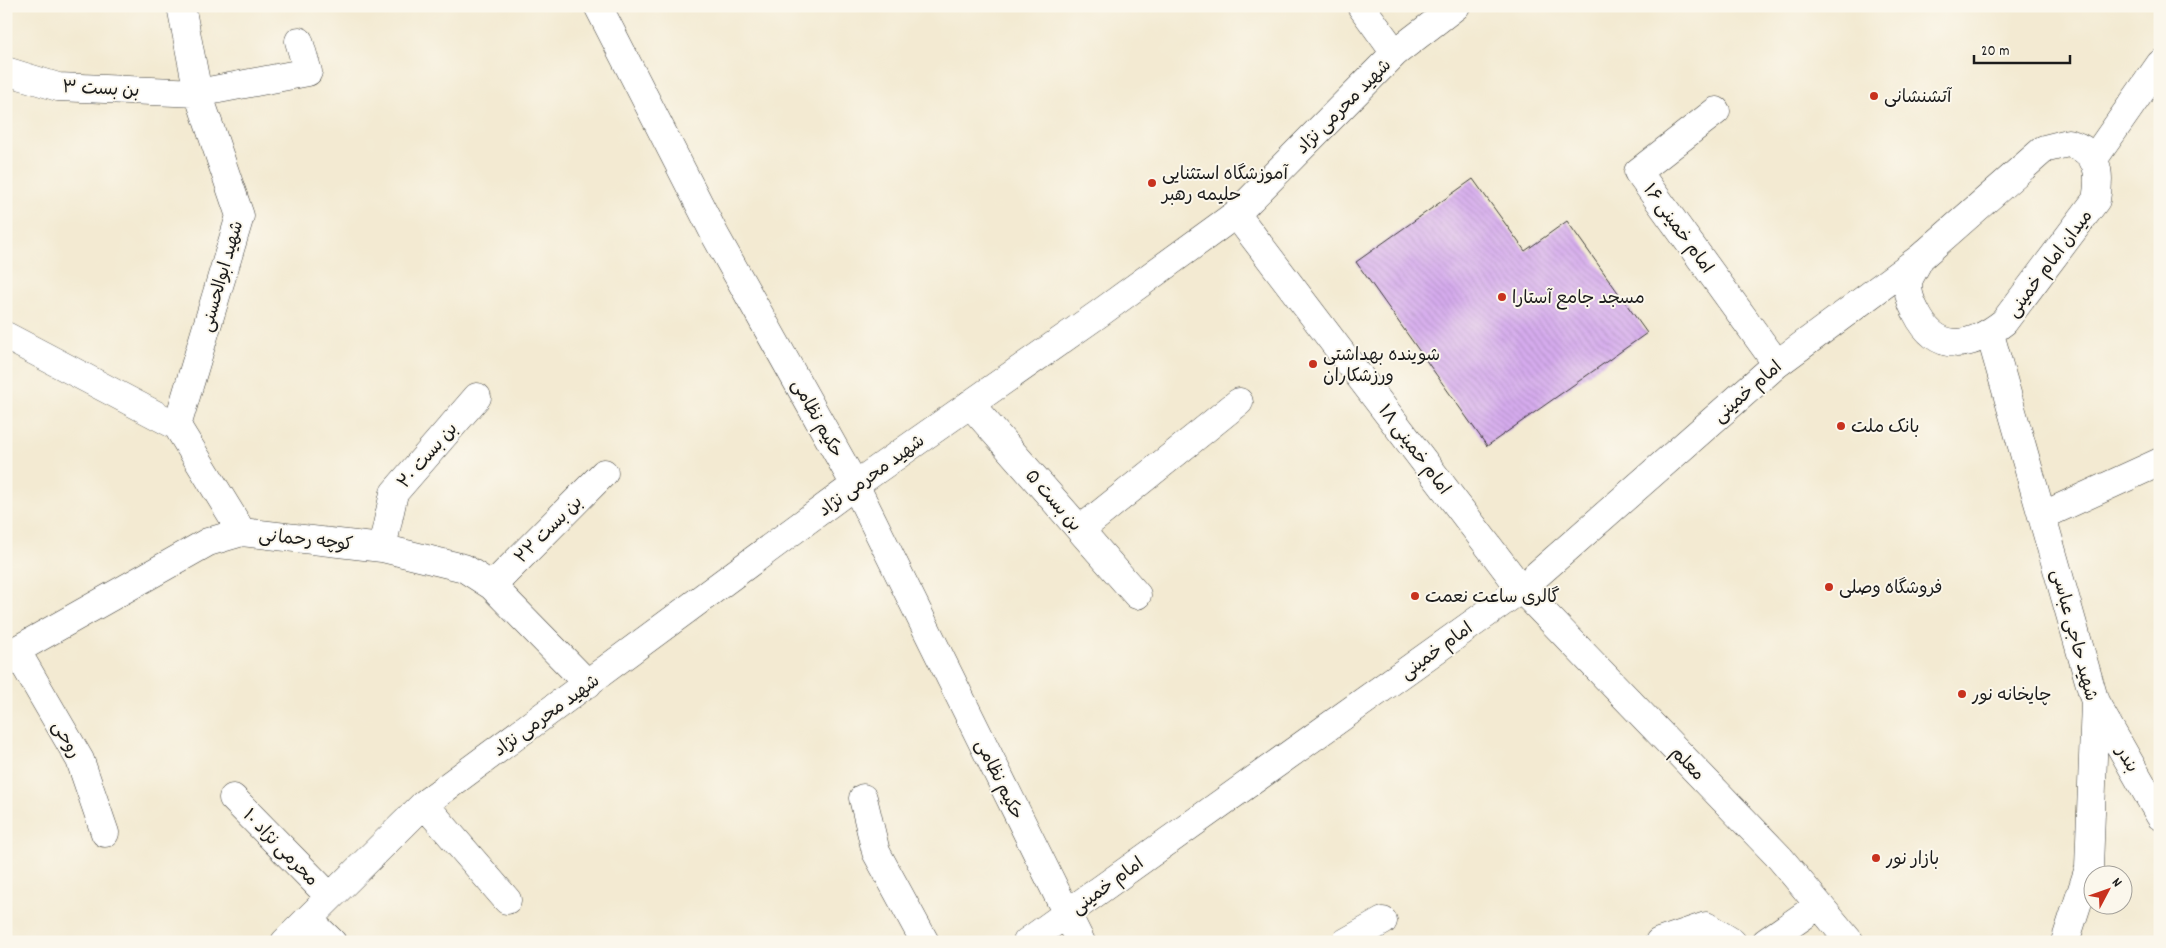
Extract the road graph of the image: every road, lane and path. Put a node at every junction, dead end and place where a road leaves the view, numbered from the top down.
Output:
1 (181, 6) edge
2 (598, 6) edge
3 (1361, 6) edge
4 (1456, 6) edge
5 (298, 40) dead end
6 (1395, 53) junction
7 (2160, 64) edge
8 (6, 71) edge
9 (198, 92) junction
10 (1716, 111) dead end
11 (2094, 160) junction
12 (1236, 214) junction
13 (1920, 258) junction
14 (1990, 334) junction
15 (6, 336) edge
16 (1778, 364) junction
17 (477, 397) dead end
18 (1238, 402) dead end
19 (970, 404) junction
20 (177, 426) junction
21 (2160, 462) edge
22 (604, 473) dead end
23 (855, 485) junction
24 (2042, 516) junction
25 (1080, 530) junction
26 (242, 532) junction
27 (382, 548) junction
28 (492, 586) junction
29 (1521, 589) junction
30 (1137, 595) dead end
31 (11, 653) edge
32 (588, 684) junction
33 (2096, 702) junction
34 (233, 798) dead end
35 (864, 798) dead end
36 (424, 804) junction
37 (2160, 816) edge
38 (105, 833) dead end
39 (328, 896) junction
40 (507, 900) dead end
41 (1819, 905) junction
42 (1067, 914) junction
43 (308, 919) junction
44 (1383, 922) dead end
45 (1770, 941) edge
46 (285, 942) edge
47 (332, 942) edge
48 (925, 942) edge
49 (1027, 942) edge
50 (1081, 942) edge
51 (1346, 942) edge
52 (1658, 942) edge
53 (1732, 942) edge
54 (1850, 942) edge
55 (2065, 942) edge

1 - 9 street, شهید ابوالحسنی
2 - 23 street, حکیم نظامی
3 - 6 street
4 - 6 street, شهید محرمی نژاد
5 - 9 street, بن بست ۳
6 - 12 street, شهید محرمی نژاد
7 - 11 street
8 - 9 street, بن بست ۳
9 - 20 street, شهید ابوالحسنی
10 - 16 street, امام خمینی ۱۶
11 - 13 street, میدان امام خمینی
11 - 14 street, میدان امام خمینی
12 - 19 street, شهید محرمی نژاد
12 - 29 street, امام خمینی ۱۸
13 - 14 street, میدان امام خمینی
13 - 16 street, امام خمینی
14 - 24 street, شهید حاجی عباسی
15 - 20 street
16 - 29 street, امام خمینی
17 - 27 street, بن بست ۲۰
18 - 25 street
19 - 23 street, شهید محرمی نژاد
19 - 25 street, بن بست ۵
20 - 26 street
21 - 24 street
22 - 28 street, بن بست ۲۲
23 - 32 street, شهید محرمی نژاد
23 - 42 street, حکیم نظامی
24 - 33 street, شهید حاجی عباسی
25 - 30 street, بن بست ۵
26 - 27 street, کوچه رحمانی
26 - 31 street, کوچه رحمانی
27 - 28 street, کوچه رحمانی
28 - 32 street, کوچه رحمانی
29 - 41 street, معلم
29 - 42 street, امام خمینی
31 - 38 street, روحی
32 - 36 street, شهید محرمی نژاد
33 - 37 street, بندر
33 - 55 street, شهید حاجی عباسی
34 - 39 street, محرمی نژاد ۱۰
35 - 48 street
36 - 39 street, شهید محرمی نژاد
36 - 40 street
39 - 43 street, شهید محرمی نژاد
41 - 45 street
41 - 54 street, معلم
42 - 49 street, امام خمینی
42 - 50 street, حکیم نظامی
43 - 46 street, شهید محرمی نژاد
43 - 47 street
44 - 51 street
52 - 53 street

